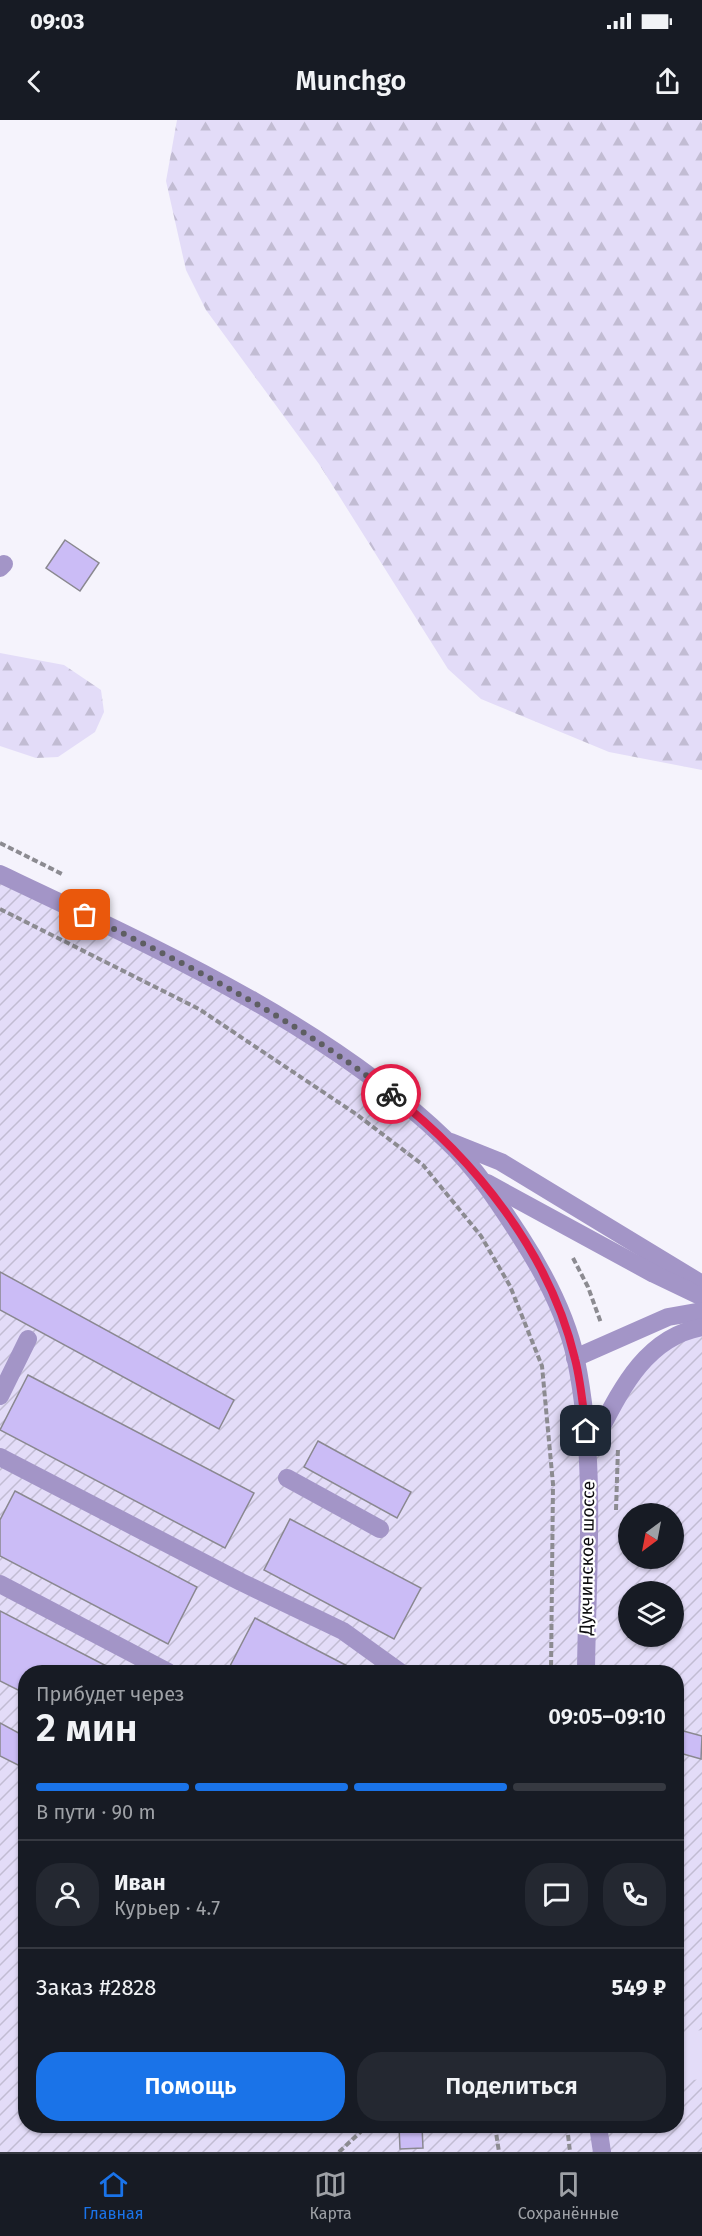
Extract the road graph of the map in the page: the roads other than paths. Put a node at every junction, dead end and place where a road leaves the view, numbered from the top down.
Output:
1 (0, 874) edge
2 (447, 1140) junction
3 (483, 1180) junction
4 (702, 1284) edge
5 (702, 1297) edge
6 (702, 1311) edge
7 (702, 1327) edge
8 (28, 1339) dead end
9 (575, 1358) junction
10 (0, 1396) edge
11 (589, 1451) junction
12 (0, 1457) edge
13 (287, 1478) dead end
14 (380, 1529) dead end
15 (0, 1584) edge
16 (155, 1665) edge
17 (392, 1665) edge
18 (586, 1665) edge
19 (599, 2133) edge
20 (602, 2152) edge

1 - 2 street, Дукчинское шоссе
2 - 3 street, Дукчинское шоссе
2 - 4 street
3 - 5 street
3 - 9 street, Дукчинское шоссе
6 - 9 street
7 - 11 street
8 - 10 street
9 - 11 street, Дукчинское шоссе
11 - 18 street, Дукчинское шоссе
12 - 17 street
13 - 14 street
15 - 16 street
19 - 20 street

